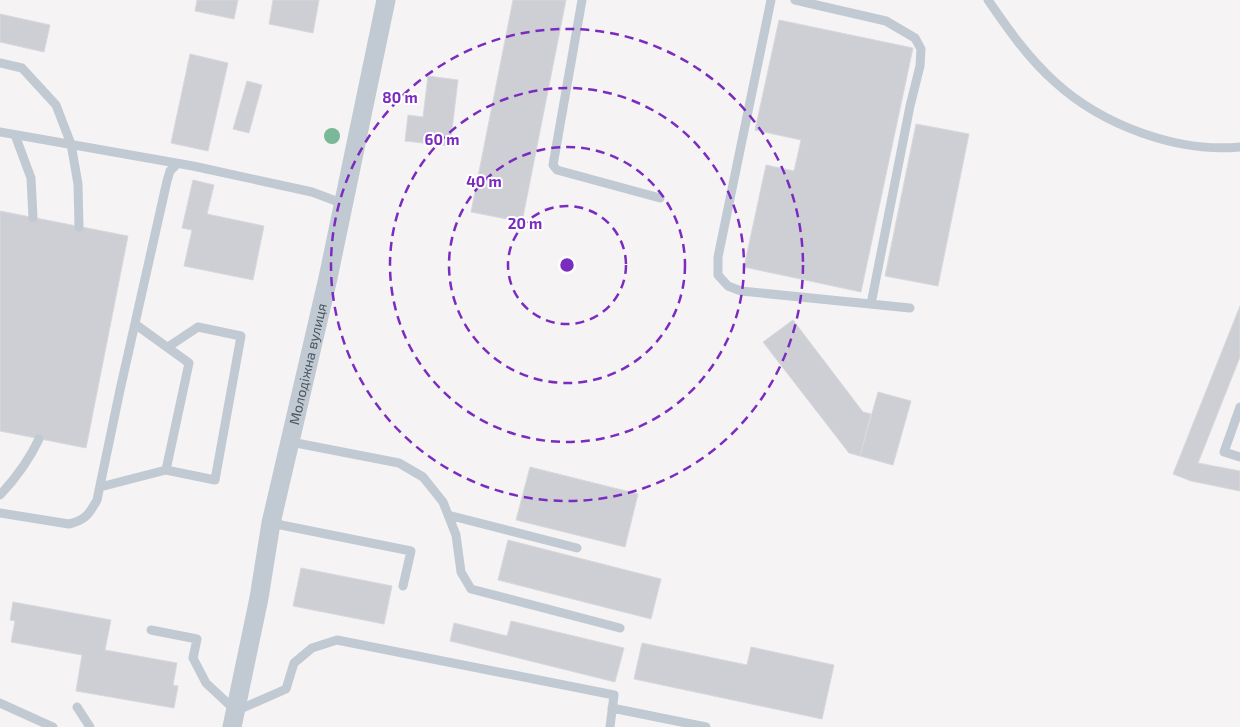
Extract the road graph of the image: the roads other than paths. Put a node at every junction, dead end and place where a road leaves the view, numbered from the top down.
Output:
1 (386, 0) edge
2 (582, 0) edge
3 (771, 0) edge
4 (795, 0) edge
5 (988, 0) edge
6 (0, 63) edge
7 (0, 132) edge
8 (14, 134) junction
9 (71, 144) junction
10 (1240, 147) edge
11 (177, 164) junction
12 (660, 198) dead end
13 (344, 204) junction
14 (34, 218) dead end
15 (79, 227) dead end
16 (871, 304) junction
17 (910, 308) dead end
18 (135, 324) junction
19 (168, 347) junction
20 (1240, 407) edge
21 (39, 438) dead end
22 (291, 442) junction
23 (1240, 457) edge
24 (166, 470) junction
25 (100, 486) junction
26 (0, 494) edge
27 (0, 513) edge
28 (448, 515) junction
29 (271, 523) junction
30 (577, 548) dead end
31 (403, 586) dead end
32 (620, 628) dead end
33 (152, 630) dead end
34 (0, 703) edge
35 (77, 706) dead end
36 (612, 708) junction
37 (234, 719) edge
38 (53, 727) edge
39 (90, 727) edge
40 (610, 727) edge
41 (706, 727) edge

1 - 13 street, Молодіжна вулиця
2 - 12 lane
3 - 16 lane
4 - 16 lane
5 - 10 lane
6 - 9 lane
7 - 8 lane
8 - 9 lane
8 - 14 lane
9 - 11 lane
9 - 15 lane
11 - 13 lane
11 - 18 lane
13 - 22 street, Молодіжна вулиця
16 - 17 lane
18 - 19 lane
18 - 25 lane
19 - 24 lane
19 - 24 lane
20 - 23 lane
21 - 26 lane
22 - 28 lane
22 - 29 street, Молодіжна вулиця
24 - 25 lane
25 - 27 lane
28 - 30 lane
28 - 32 lane
29 - 31 lane
29 - 37 street, Молодіжна вулиця
33 - 37 lane
34 - 38 lane
35 - 39 lane
36 - 37 lane
36 - 40 lane
36 - 41 lane

